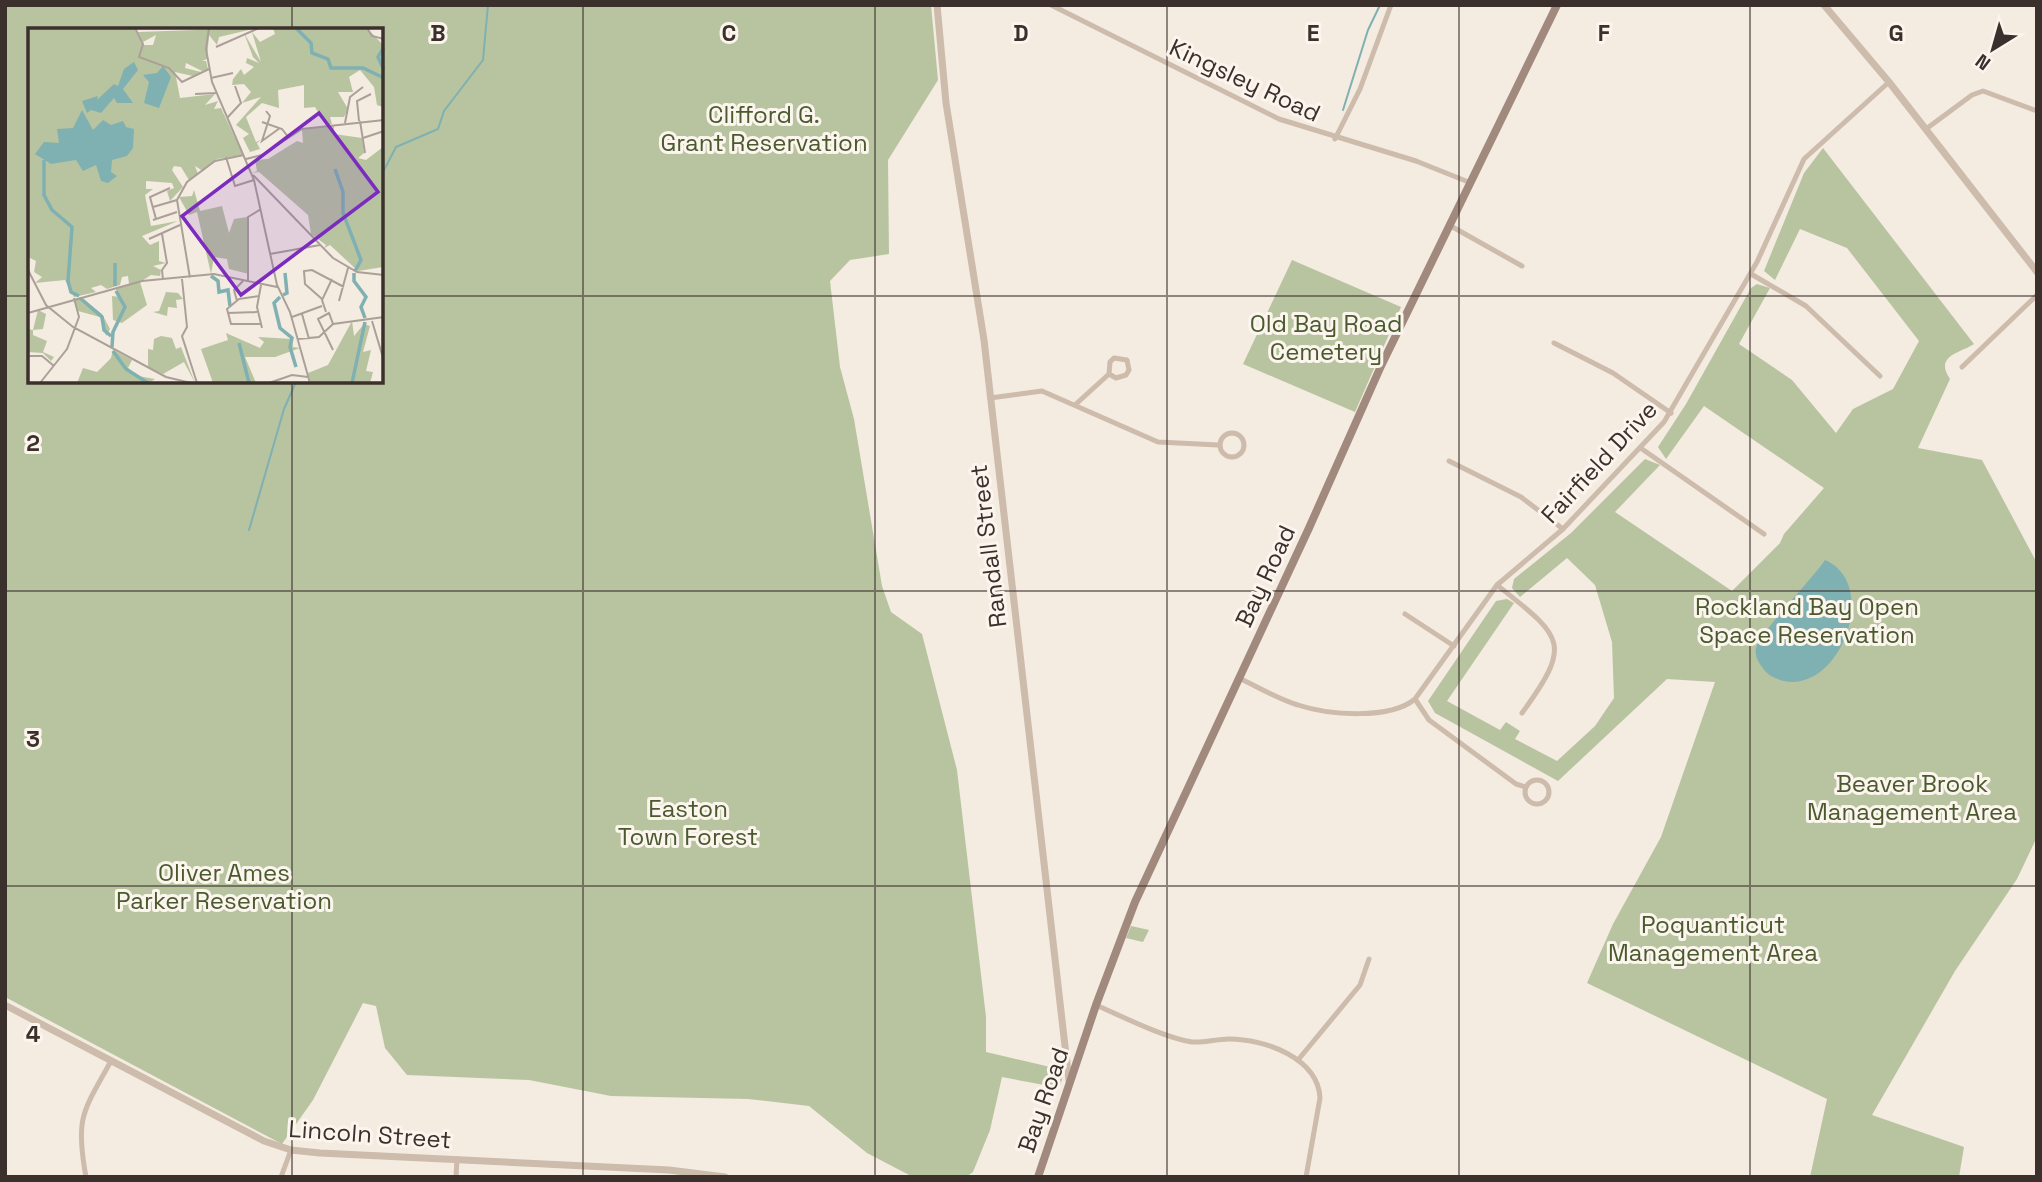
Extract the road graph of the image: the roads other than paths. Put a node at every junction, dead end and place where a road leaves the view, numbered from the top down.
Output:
1 (937, 5) edge
2 (1051, 5) edge
3 (1391, 5) edge
4 (1557, 5) edge
5 (1824, 5) edge
6 (1889, 82) junction
7 (2037, 111) edge
8 (1926, 130) junction
9 (1335, 139) junction
10 (1471, 183) junction
11 (1449, 225) junction
12 (1522, 266) dead end
13 (2037, 272) edge
14 (1751, 274) junction
15 (2037, 295) edge
16 (1554, 343) dead end
17 (1962, 367) dead end
18 (1109, 374) junction
19 (1880, 376) dead end
20 (990, 398) junction
21 (1076, 404) junction
22 (1671, 413) junction
23 (1218, 445) junction
24 (1642, 449) junction
25 (1449, 461) dead end
26 (1563, 529) junction
27 (1765, 534) dead end
28 (1497, 585) junction
29 (1405, 614) dead end
30 (1454, 646) junction
31 (1239, 678) junction
32 (1415, 699) junction
33 (1522, 713) dead end
34 (1526, 787) junction
35 (1368, 959) dead end
36 (5, 1004) edge
37 (1096, 1005) junction
38 (1298, 1060) junction
39 (111, 1061) junction
40 (1070, 1083) junction
41 (291, 1150) junction
42 (457, 1159) junction
43 (86, 1177) edge
44 (281, 1177) edge
45 (456, 1177) edge
46 (725, 1177) edge
47 (1038, 1177) edge
48 (1306, 1177) edge

1 - 20 street, Randall Street
2 - 9 street, Kingsley Road
3 - 9 street
4 - 10 main road, Bay Road
5 - 6 street
6 - 8 street
6 - 14 street, Fairfield Drive
7 - 8 street
8 - 13 street
9 - 10 street, Kingsley Road
10 - 11 main road, Bay Road
11 - 12 street
11 - 31 main road, Bay Road
14 - 19 street
14 - 22 street, Fairfield Drive
15 - 17 street
16 - 22 street
18 - 18 street
18 - 21 street
20 - 21 street
20 - 40 street, Randall Street
21 - 23 street
22 - 24 street, Fairfield Drive
23 - 23 street
24 - 26 street, Fairfield Drive
24 - 27 street
25 - 26 street
26 - 28 street, Fairfield Drive
28 - 30 street, Fairfield Drive
28 - 33 street
29 - 30 street
30 - 32 street, Fairfield Drive
31 - 32 street
31 - 37 main road, Bay Road
32 - 34 street
34 - 34 street
35 - 38 street
36 - 39 street, Lincoln Street
37 - 38 street
37 - 40 main road, Bay Road
38 - 48 street
39 - 41 street, Lincoln Street
39 - 43 street
40 - 47 main road, Bay Road
41 - 42 street, Lincoln Street
41 - 44 street
42 - 45 street
42 - 46 street, Lincoln Street

